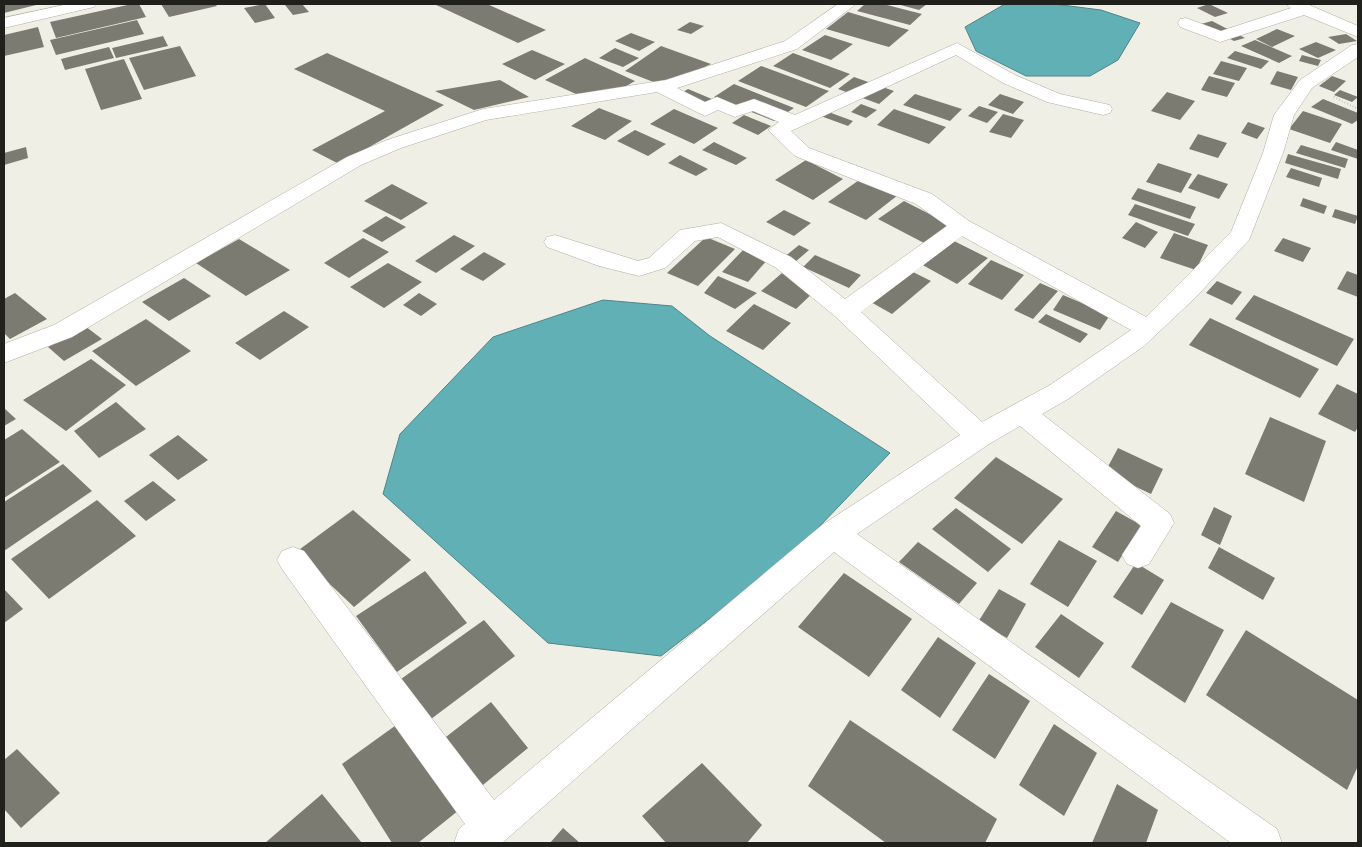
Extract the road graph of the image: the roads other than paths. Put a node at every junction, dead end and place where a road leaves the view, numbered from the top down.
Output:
1 (848, 4) edge
2 (81, 5) edge
3 (1300, 6) edge
4 (4, 23) edge
5 (1186, 23) dead end
6 (1358, 32) edge
7 (1358, 49) edge
8 (659, 86) junction
9 (1103, 109) dead end
10 (796, 122) junction
11 (961, 226) junction
12 (554, 242) dead end
13 (845, 311) junction
14 (1148, 329) junction
15 (4, 354) edge
16 (1021, 412) junction
17 (979, 436) junction
18 (833, 534) junction
19 (1138, 555) dead end
20 (293, 560) dead end
21 (482, 835) edge
22 (1263, 843) edge

1 - 8 street
2 - 4 street
3 - 5 street
3 - 6 street
7 - 14 street
8 - 10 street
8 - 15 street
9 - 10 street
10 - 11 street
11 - 13 street
11 - 14 street
12 - 13 street
13 - 17 street
14 - 16 street
16 - 17 street
16 - 19 street
17 - 18 street
18 - 21 street
18 - 22 street
20 - 21 street

